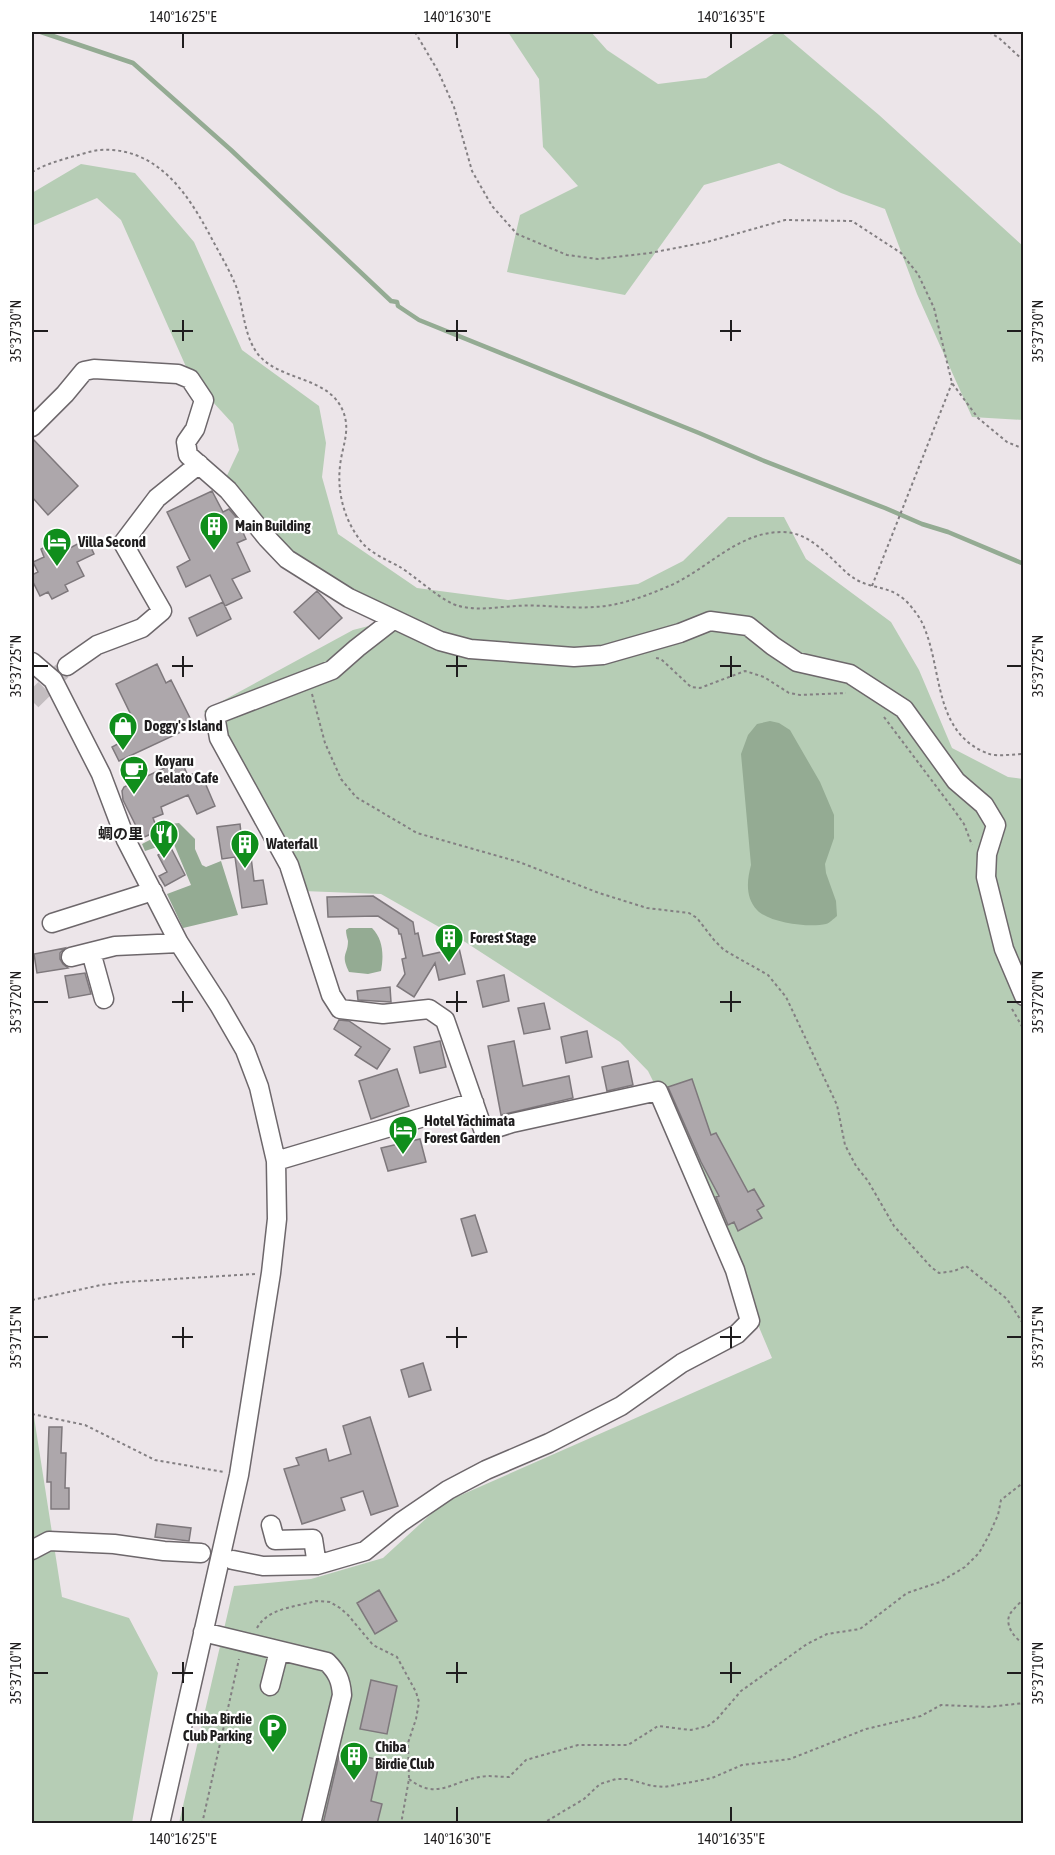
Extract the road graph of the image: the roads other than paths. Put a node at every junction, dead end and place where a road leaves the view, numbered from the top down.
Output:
1 (32, 427) edge
2 (200, 465) junction
3 (393, 620) junction
4 (32, 662) edge
5 (67, 666) tunnel mouth
6 (153, 891) junction
7 (52, 923) dead end
8 (179, 943) junction
9 (91, 952) junction
10 (71, 957) dead end
11 (104, 999) dead end
12 (1017, 1001) edge
13 (474, 1102) junction
14 (276, 1161) junction
15 (271, 1525) dead end
16 (32, 1550) edge
17 (201, 1553) dead end
18 (233, 1560) dead end
19 (317, 1564) junction
20 (203, 1632) junction
21 (279, 1651) junction
22 (270, 1686) dead end
23 (160, 1824) edge
24 (311, 1824) edge

1 - 2 street
2 - 3 street
2 - 5 street
3 - 12 street
3 - 13 street
4 - 6 street
6 - 7 street
6 - 8 street
8 - 9 street
8 - 14 street
9 - 10 street
9 - 11 street
13 - 14 street
13 - 19 street
14 - 20 street
15 - 19 street
16 - 17 street
18 - 19 street
20 - 21 street
20 - 23 street
21 - 22 street
21 - 24 street

